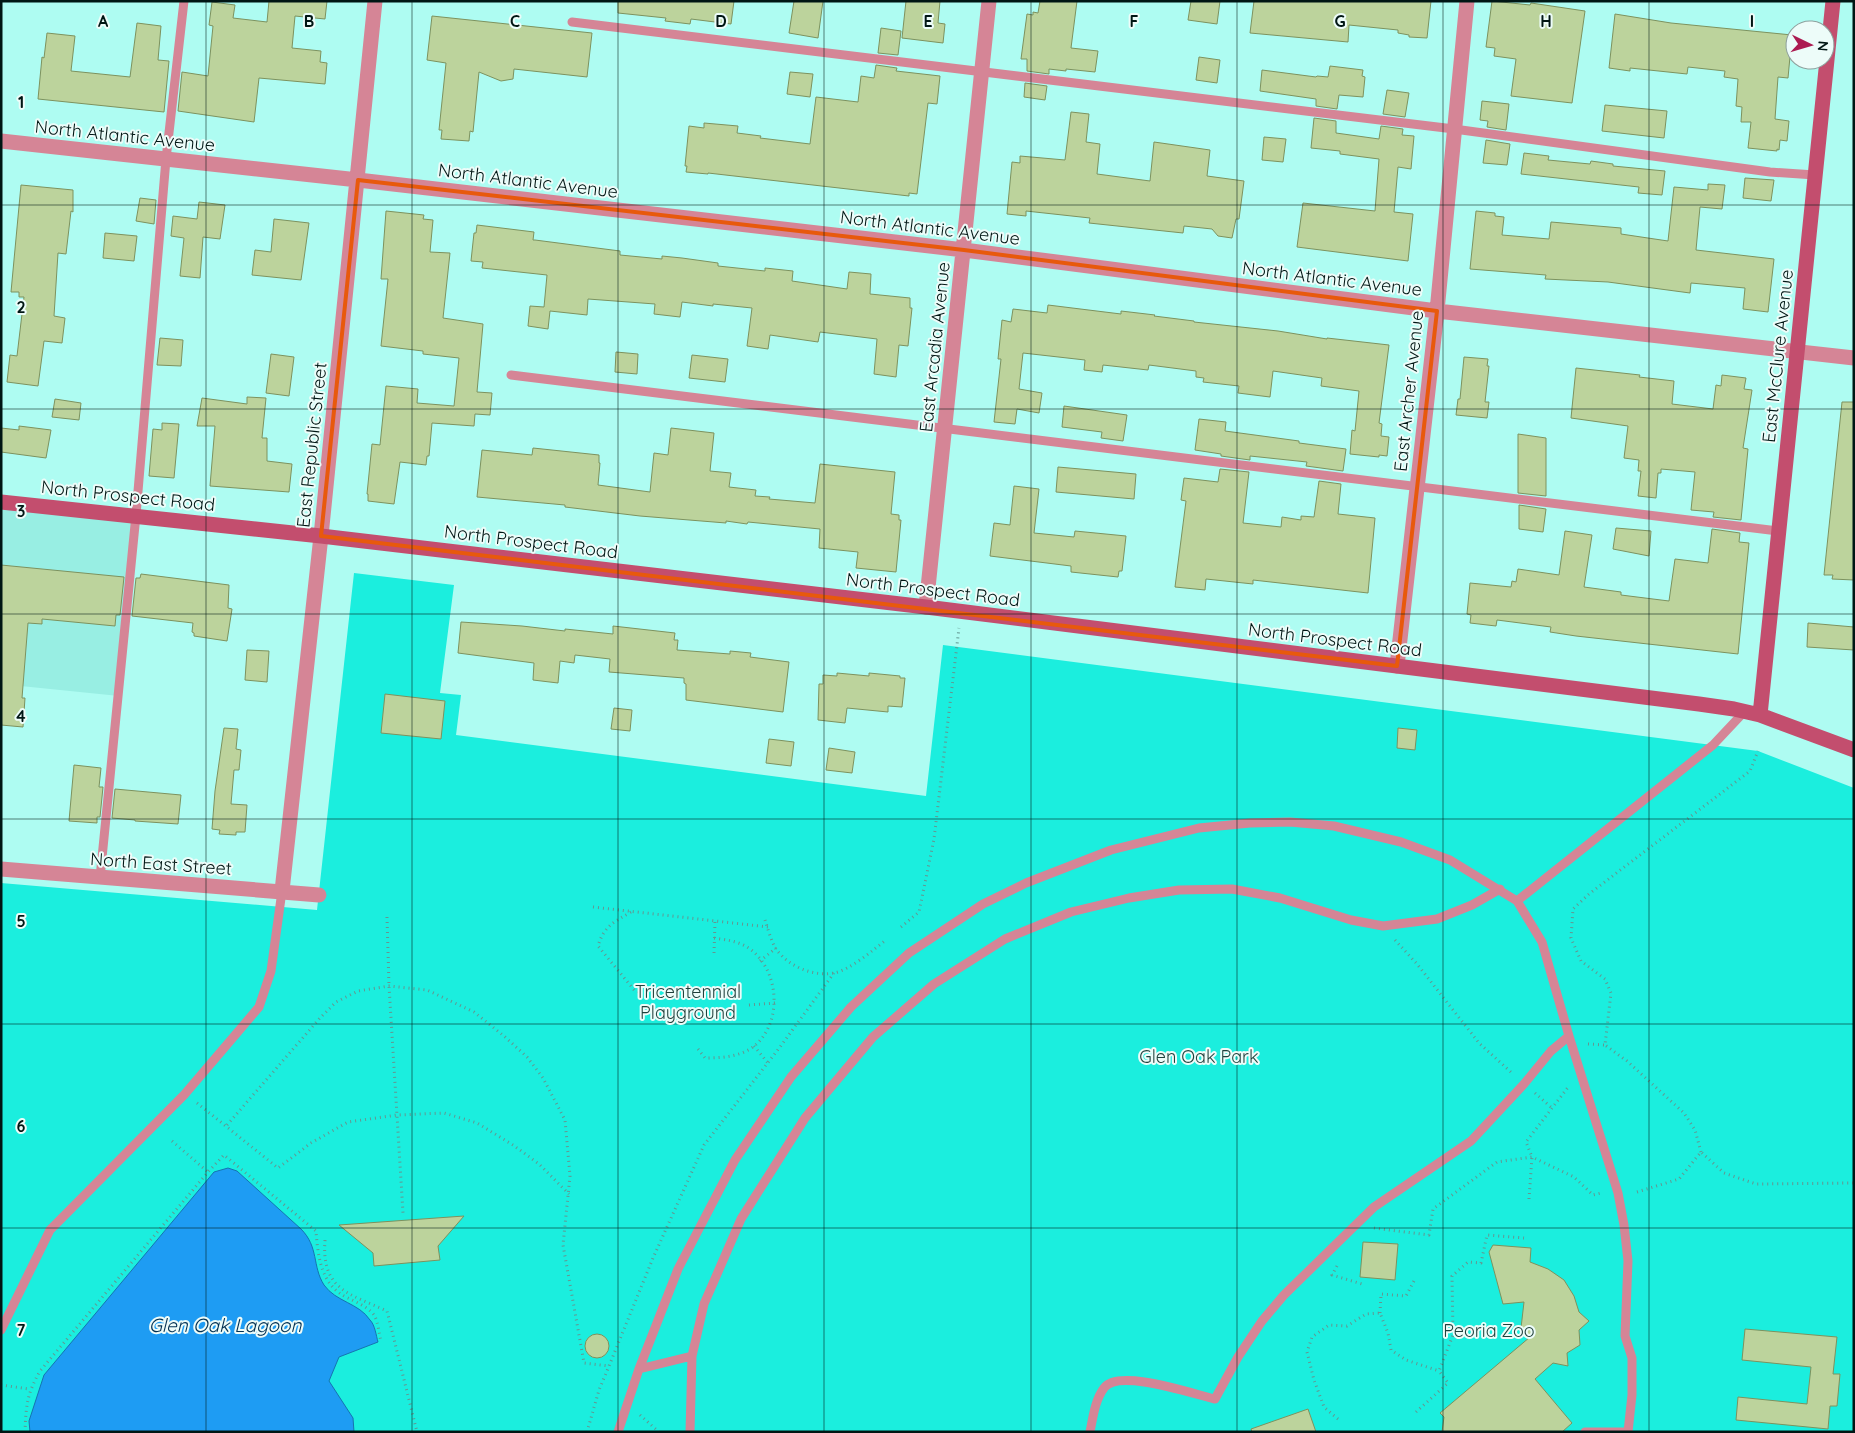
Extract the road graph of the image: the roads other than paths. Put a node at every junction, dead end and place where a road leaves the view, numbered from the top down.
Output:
1 (184, 1) edge
2 (375, 1) edge
3 (989, 1) edge
4 (1467, 1) edge
5 (1833, 1) edge
6 (572, 22) dead end
7 (982, 72) junction
8 (1454, 129) junction
9 (1, 141) edge
10 (166, 159) junction
11 (1815, 176) junction
12 (358, 180) junction
13 (964, 250) junction
14 (1437, 311) junction
15 (1798, 352) junction
16 (1854, 358) edge
17 (511, 375) dead end
18 (945, 429) junction
19 (1417, 487) junction
20 (1, 502) edge
21 (136, 515) junction
22 (1778, 531) junction
23 (321, 536) junction
24 (926, 608) junction
25 (1397, 666) junction
26 (1744, 712) junction
27 (1760, 715) junction
28 (1854, 750) edge
29 (1, 869) edge
30 (100, 878) junction
31 (1500, 889) junction
32 (282, 891) junction
33 (319, 895) dead end
34 (1516, 901) junction
35 (1569, 1036) junction
36 (1, 1330) edge
37 (692, 1356) junction
38 (639, 1369) junction
39 (618, 1432) edge
40 (690, 1432) edge
41 (1090, 1432) edge
42 (1585, 1432) edge
43 (1628, 1432) edge

1 - 10 lane
2 - 12 street, East Republic Street
3 - 7 street, East Arcadia Avenue
4 - 8 street, East Archer Avenue
5 - 11 main road, East McClure Avenue
6 - 7 lane
7 - 8 lane
7 - 13 street, East Arcadia Avenue
8 - 11 lane
8 - 14 street, East Archer Avenue
9 - 10 street, North Atlantic Avenue
10 - 12 street, North Atlantic Avenue
10 - 21 lane
11 - 15 main road, East McClure Avenue
12 - 13 street, North Atlantic Avenue
12 - 23 street, East Republic Street
13 - 14 street, North Atlantic Avenue
13 - 18 street, East Arcadia Avenue
14 - 15 street, North Atlantic Avenue
14 - 19 street, East Archer Avenue
15 - 16 street, North Atlantic Avenue
15 - 22 main road, East McClure Avenue
17 - 18 lane
18 - 19 lane
18 - 24 street, East Arcadia Avenue
19 - 22 lane
19 - 25 street, East Archer Avenue
20 - 21 main road, North Prospect Road
21 - 23 main road, North Prospect Road
21 - 30 lane
22 - 27 main road, East McClure Avenue
23 - 24 main road, North Prospect Road
23 - 32 street, East Republic Street
24 - 25 main road, North Prospect Road
25 - 26 main road, North Prospect Road
26 - 27 main road, North Prospect Road
26 - 34 lane
27 - 28 main road, North Prospect Road
29 - 30 street, North East Street
30 - 32 street, North East Street
31 - 34 lane
31 - 37 lane
31 - 38 lane
32 - 33 street, North East Street
32 - 36 lane
34 - 35 lane
35 - 41 lane
35 - 43 lane
37 - 38 lane
37 - 40 lane
38 - 39 lane
42 - 43 lane

